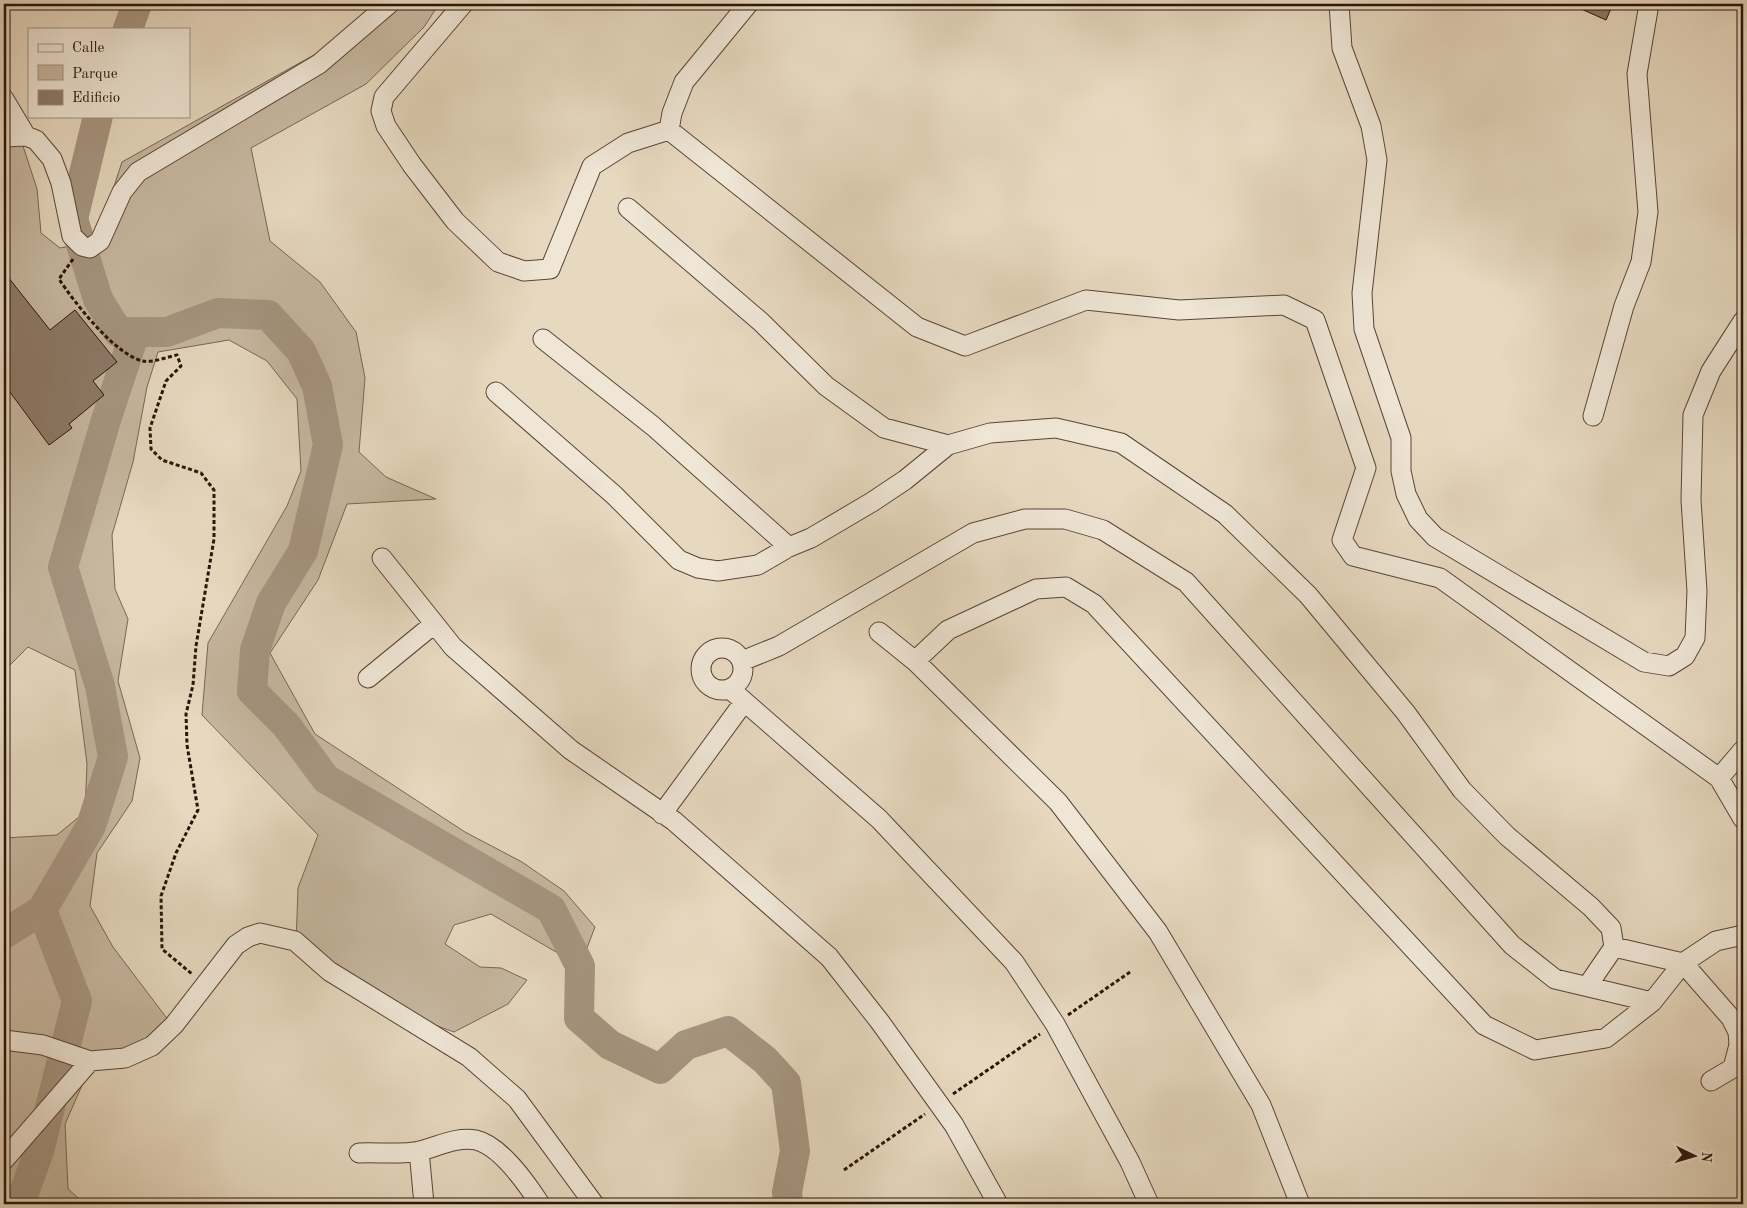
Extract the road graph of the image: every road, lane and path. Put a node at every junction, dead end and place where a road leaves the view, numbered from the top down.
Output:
1 (389, 4) edge
2 (463, 4) edge
3 (748, 4) edge
4 (1339, 4) edge
5 (1649, 4) edge
6 (4, 99) edge
7 (669, 130) junction
8 (26, 136) junction
9 (4, 137) edge
10 (628, 208) dead end
11 (82, 246) junction
12 (1743, 321) edge
13 (543, 339) dead end
14 (496, 392) dead end
15 (1593, 416) dead end
16 (948, 445) junction
17 (788, 547) junction
18 (382, 558) dead end
19 (434, 624) junction
20 (880, 632) dead end
21 (915, 661) junction
22 (742, 662) junction
23 (368, 678) dead end
24 (730, 690) junction
25 (744, 702) junction
26 (1743, 750) edge
27 (1730, 769) edge
28 (662, 814) junction
29 (1743, 820) edge
30 (1743, 935) edge
31 (1614, 947) junction
32 (1683, 963) junction
33 (1130, 972) dead end
34 (204, 985) junction
35 (1588, 985) junction
36 (1652, 1002) junction
37 (1055, 1024) junction
38 (4, 1040) edge
39 (90, 1061) junction
40 (1711, 1081) dead end
41 (939, 1104) junction
42 (419, 1151) junction
43 (359, 1153) dead end
44 (4, 1160) edge
45 (844, 1170) dead end
46 (424, 1204) edge
47 (540, 1204) edge
48 (594, 1204) edge
49 (998, 1204) edge
50 (1149, 1204) edge
51 (1300, 1204) edge

1 - 11 street
2 - 7 street
3 - 7 street
4 - 12 street
5 - 15 street
6 - 8 street
7 - 27 street
8 - 9 street
8 - 11 street
10 - 16 street
11 - 34 path
13 - 17 street
14 - 17 street
16 - 17 street
16 - 31 street
18 - 19 street
19 - 23 street
19 - 28 street
20 - 21 street
21 - 36 street
21 - 51 street
22 - 24 street
22 - 24 street
22 - 35 street
24 - 25 street
25 - 28 street
25 - 37 street
26 - 27 street
27 - 29 street
28 - 41 street
30 - 32 street
31 - 32 street
31 - 35 street
32 - 36 street
32 - 40 street
33 - 37 path
34 - 39 street
34 - 48 street
35 - 36 street
37 - 41 path
37 - 50 street
38 - 39 street
39 - 44 street
41 - 45 path
41 - 49 street
42 - 43 street
42 - 46 street
42 - 47 street

